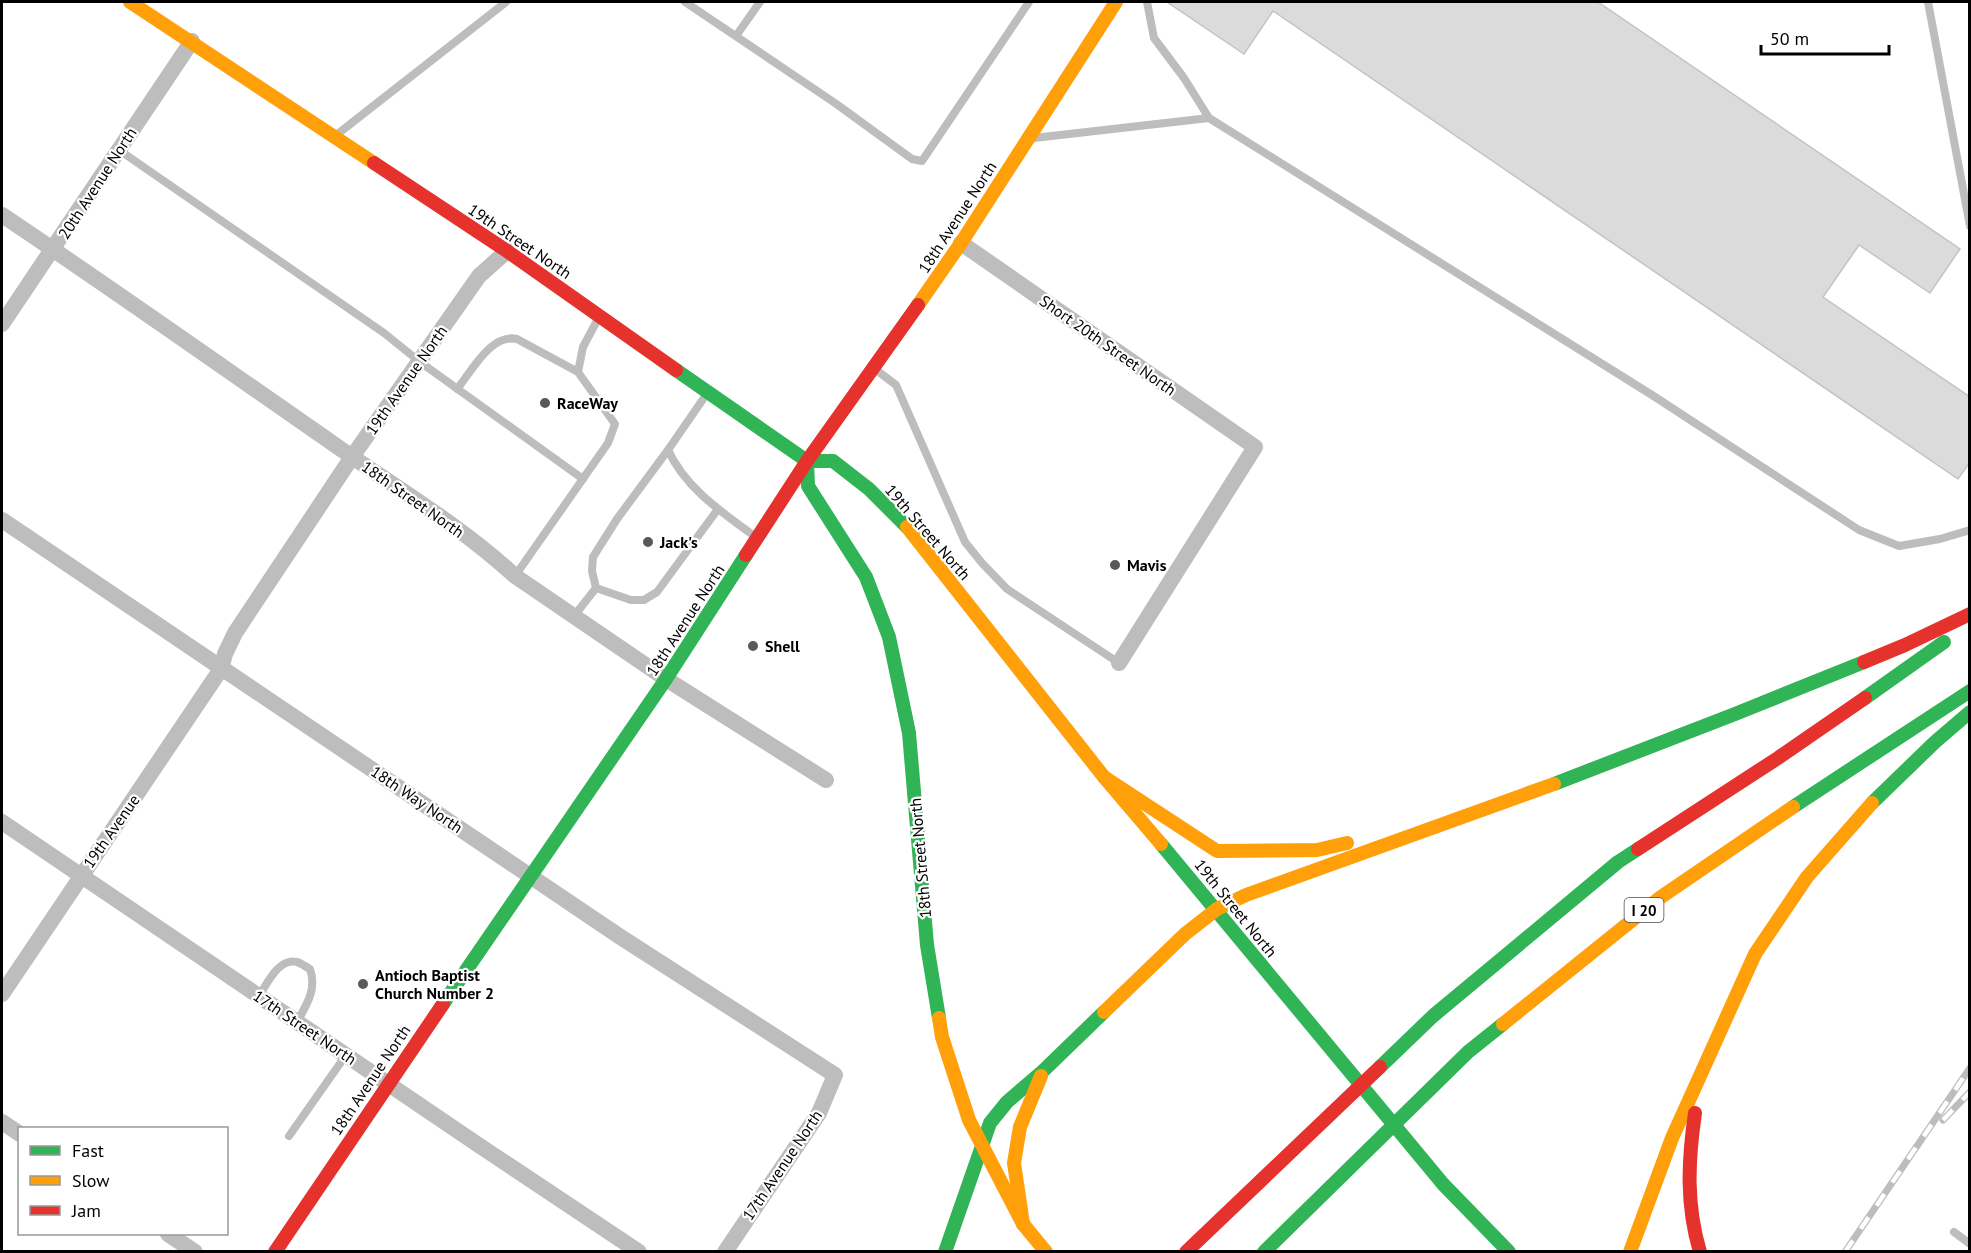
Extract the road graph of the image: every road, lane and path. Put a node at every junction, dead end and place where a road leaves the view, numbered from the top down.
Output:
1 (130, 2) edge
2 (506, 2) edge
3 (685, 2) edge
4 (760, 2) edge
5 (1029, 2) edge
6 (1116, 2) edge
7 (1147, 2) edge
8 (1928, 2) edge
9 (736, 36) junction
10 (192, 41) junction
11 (1209, 118) junction
12 (334, 136) junction
13 (1028, 138) junction
14 (119, 150) junction
15 (2, 215) edge
16 (1970, 226) edge
17 (960, 243) junction
18 (53, 250) junction
19 (507, 251) junction
20 (600, 316) junction
21 (2, 324) edge
22 (420, 362) junction
23 (874, 368) junction
24 (578, 372) junction
25 (458, 389) junction
26 (708, 392) junction
27 (668, 450) junction
28 (352, 457) junction
29 (807, 461) junction
30 (583, 479) junction
31 (718, 509) junction
32 (2, 520) edge
33 (1970, 530) edge
34 (758, 538) junction
35 (515, 576) junction
36 (596, 588) junction
37 (1970, 614) edge
38 (574, 616) junction
39 (1970, 624) edge
40 (1119, 663) joint
41 (220, 669) junction
42 (666, 679) junction
43 (1970, 691) edge
44 (1970, 712) edge
45 (1104, 777) junction
46 (826, 780) dead end
47 (1493, 807) junction
48 (2, 822) edge
49 (531, 875) junction
50 (80, 876) junction
51 (1217, 909) junction
52 (2, 994) edge
53 (259, 996) junction
54 (297, 1022) junction
55 (347, 1055) junction
56 (1043, 1071) junction
57 (835, 1075) joint
58 (1700, 1079) junction
59 (389, 1083) junction
60 (2, 1122) edge
61 (18, 1133) edge
62 (289, 1136) dead end
63 (982, 1145) junction
64 (1023, 1224) junction
65 (1954, 1232) dead end
66 (171, 1235) edge
67 (1970, 1244) edge
68 (195, 1251) edge
69 (274, 1251) edge
70 (639, 1251) edge
71 (725, 1251) edge
72 (945, 1251) edge
73 (1046, 1251) edge
74 (1186, 1251) edge
75 (1264, 1251) edge
76 (1509, 1251) edge
77 (1630, 1251) edge
78 (1700, 1251) edge

1 - 10 main road, 19th Street North
2 - 12 lane
3 - 9 lane
4 - 9 lane
5 - 9 lane
6 - 13 main road, 18th Avenue North
7 - 11 lane
8 - 16 lane
10 - 12 main road, 19th Street North
10 - 14 street, 20th Avenue North
11 - 13 lane
11 - 33 lane
12 - 19 main road, 19th Street North
13 - 17 main road, 18th Avenue North
14 - 18 street, 20th Avenue North
14 - 22 lane
15 - 18 street, 18th Street North
17 - 23 main road, 18th Avenue North
17 - 40 street, Short 20th Street North
18 - 21 street, 20th Avenue North
18 - 28 street, 18th Street North
19 - 20 main road, 19th Street North
19 - 22 street, 19th Avenue North
20 - 24 lane
20 - 26 main road, 19th Street North
22 - 25 lane
22 - 28 street, 19th Avenue North
23 - 29 main road, 18th Avenue North
23 - 40 lane
24 - 25 lane
24 - 30 lane
25 - 30 lane
26 - 27 lane
26 - 29 main road, 19th Street North
27 - 31 lane
27 - 36 lane
28 - 35 street, 18th Street North
28 - 41 street, 19th Avenue North
29 - 34 main road, 18th Avenue North
29 - 45 main road, 19th Street North
29 - 63 main road, 18th Street North
30 - 35 lane
31 - 34 lane
31 - 36 lane
32 - 41 street, 18th Way North
34 - 42 main road, 18th Avenue North
35 - 38 street, 18th Street North
36 - 38 lane
37 - 47 main road
38 - 42 street, 18th Street North
39 - 74 main road
41 - 49 street, 18th Way North
41 - 50 street, 19th Avenue
42 - 46 street, 18th Street North
42 - 49 main road, 18th Avenue North
43 - 75 main road, I 20
44 - 58 main road
45 - 47 main road
45 - 51 main road, 19th Street North
47 - 51 main road
48 - 50 street, 17th Street North
49 - 57 street, 18th Way North
49 - 59 main road, 18th Avenue North
50 - 52 street, 19th Avenue
50 - 53 street, 17th Street North
51 - 56 main road
51 - 76 main road, 19th Street North
53 - 54 street, 17th Street North
53 - 54 lane
54 - 55 street, 17th Street North
55 - 59 street, 17th Street North
55 - 62 lane
56 - 63 main road
56 - 64 main road
57 - 71 street, 17th Avenue North
58 - 77 main road
58 - 78 main road
59 - 69 main road, 18th Avenue North
59 - 70 street, 17th Street North
60 - 61 street
63 - 64 main road, 18th Street North
63 - 72 main road
64 - 73 main road, 18th Street North
65 - 67 lane
66 - 68 street

